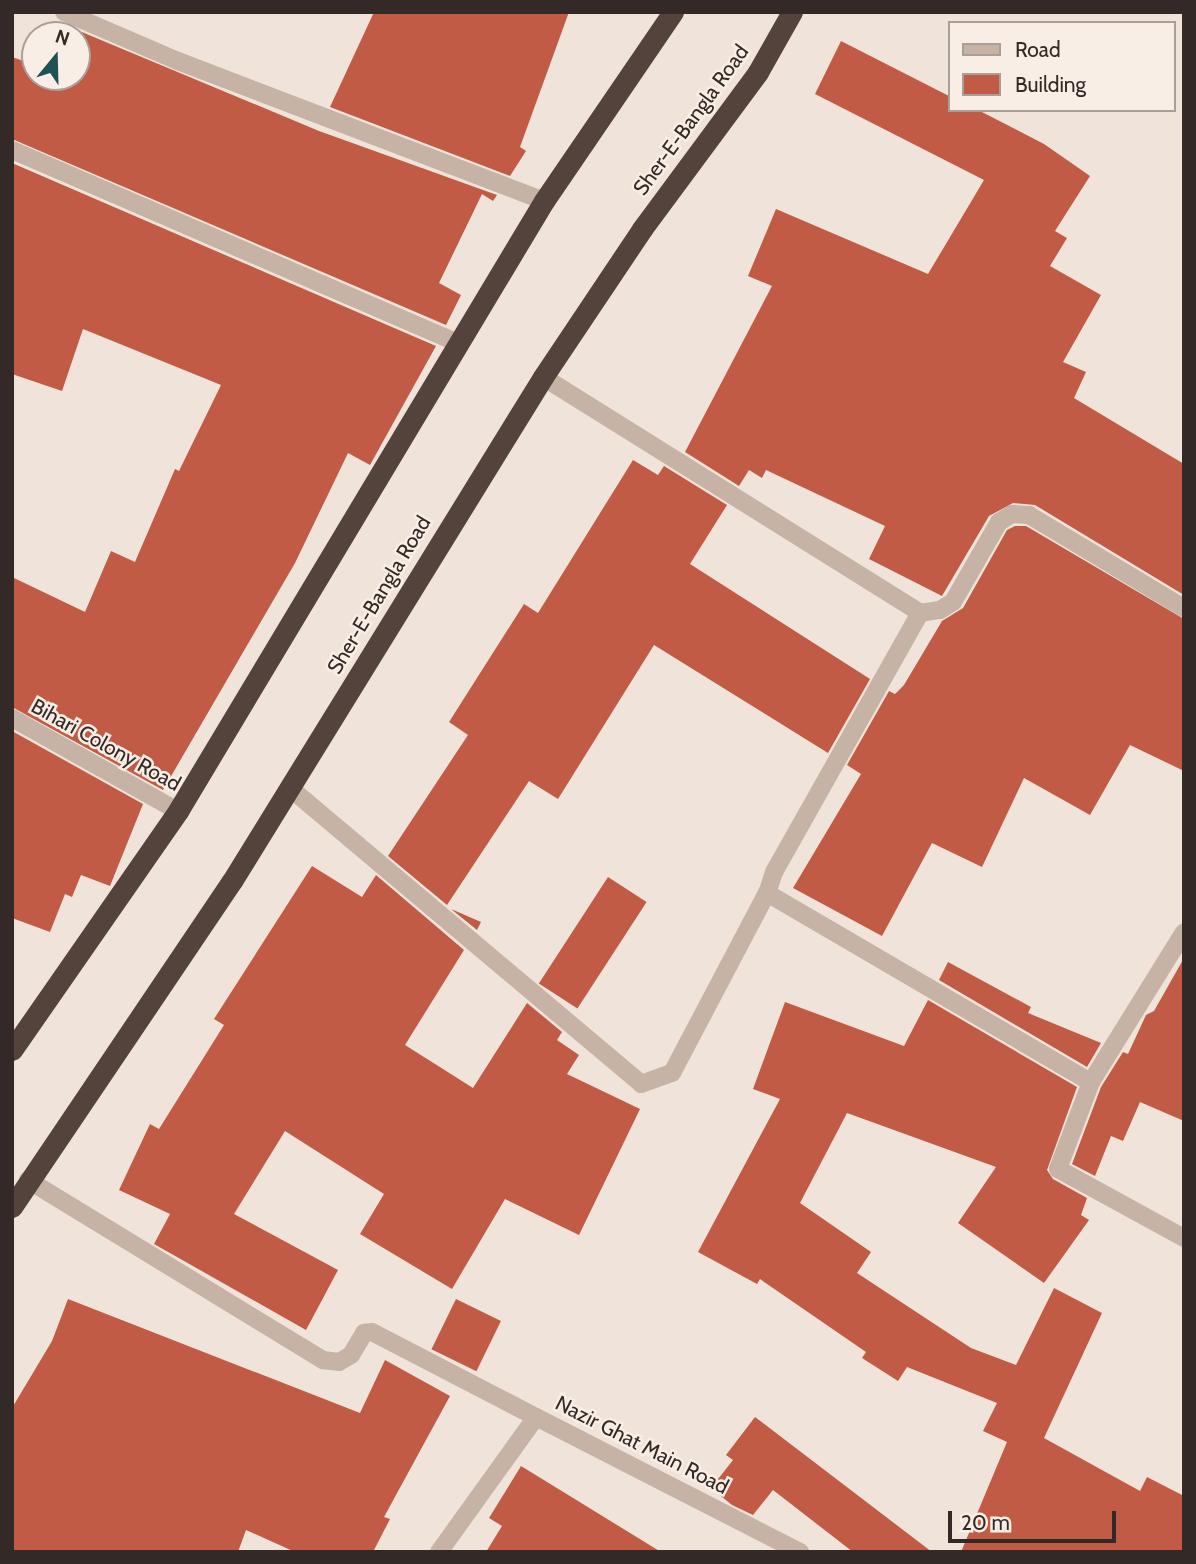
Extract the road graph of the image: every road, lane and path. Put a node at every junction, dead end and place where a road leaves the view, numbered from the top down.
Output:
1 (64, 12) edge
2 (673, 12) edge
3 (792, 12) edge
4 (12, 150) edge
5 (544, 201) junction
6 (456, 342) junction
7 (543, 377) junction
8 (1184, 608) edge
9 (920, 613) junction
10 (12, 718) edge
11 (290, 788) junction
12 (177, 811) junction
13 (767, 893) junction
14 (1184, 932) edge
15 (12, 1050) edge
16 (1091, 1082) junction
17 (29, 1180) junction
18 (12, 1207) edge
19 (1184, 1238) edge
20 (536, 1417) junction
21 (439, 1552) edge
22 (800, 1552) edge

1 - 5 street
2 - 5 highway
3 - 7 highway, Sher-E-Bangla Road
4 - 6 street
5 - 6 highway
6 - 12 highway
7 - 9 street
7 - 11 highway, Sher-E-Bangla Road
8 - 9 street
9 - 13 street
10 - 12 street, Bihari Colony Road
11 - 13 street
11 - 17 highway, Sher-E-Bangla Road
12 - 15 highway
13 - 16 street
14 - 16 street
16 - 19 street
17 - 18 highway, Sher-E-Bangla Road
17 - 20 street
20 - 21 street, Nazir Ghat Main Road
20 - 22 street, Nazir Ghat Main Road

